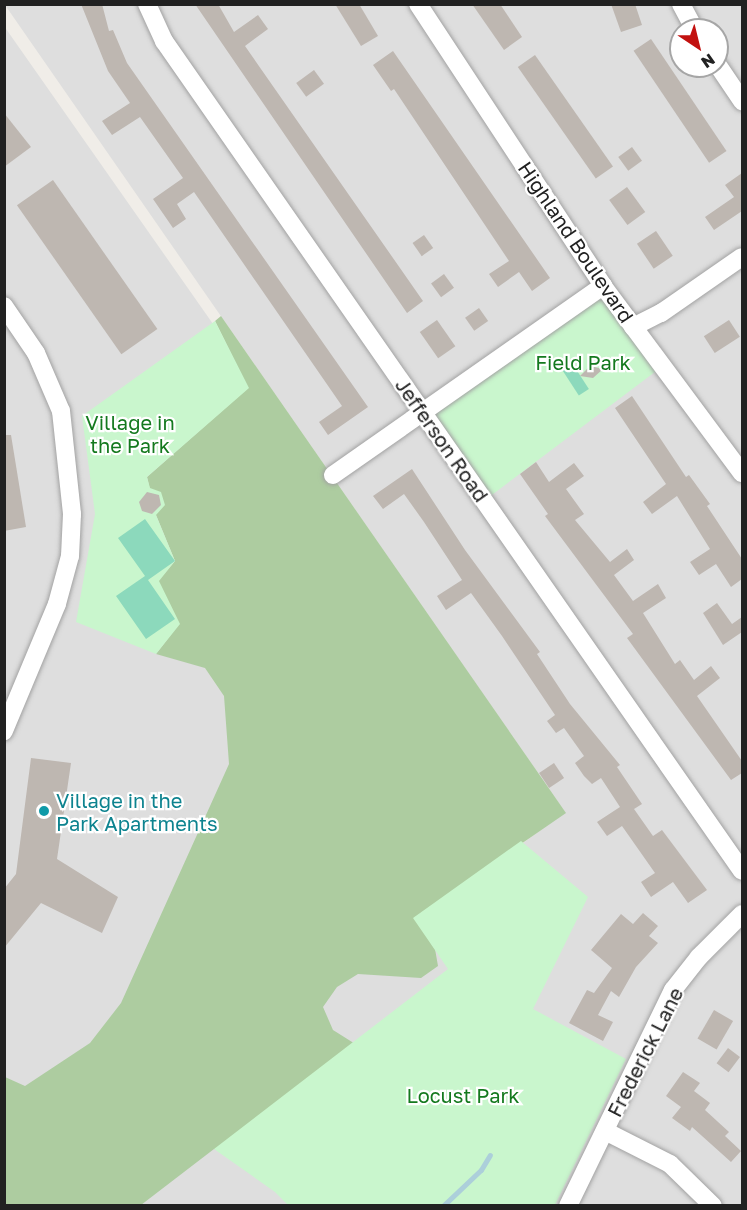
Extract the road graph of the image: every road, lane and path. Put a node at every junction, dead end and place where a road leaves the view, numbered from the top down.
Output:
1 (147, 4) edge
2 (418, 4) edge
3 (681, 4) edge
4 (689, 18) edge
5 (726, 78) edge
6 (742, 101) edge
7 (742, 257) edge
8 (603, 286) junction
9 (4, 306) edge
10 (633, 327) junction
11 (424, 413) junction
12 (742, 473) edge
13 (333, 475) dead end
14 (4, 731) edge
15 (742, 872) edge
16 (742, 914) edge
17 (605, 1131) junction
18 (568, 1206) edge
19 (713, 1206) edge

1 - 11 street, Jefferson Road
2 - 8 street, Highland Boulevard
3 - 4 street
5 - 6 street
7 - 10 street
8 - 10 street, Highland Boulevard
8 - 11 street
9 - 14 street
10 - 12 street, Highland Boulevard
11 - 13 street
11 - 15 street, Jefferson Road
16 - 17 street, Frederick Lane
17 - 18 street, Frederick Lane
17 - 19 street

